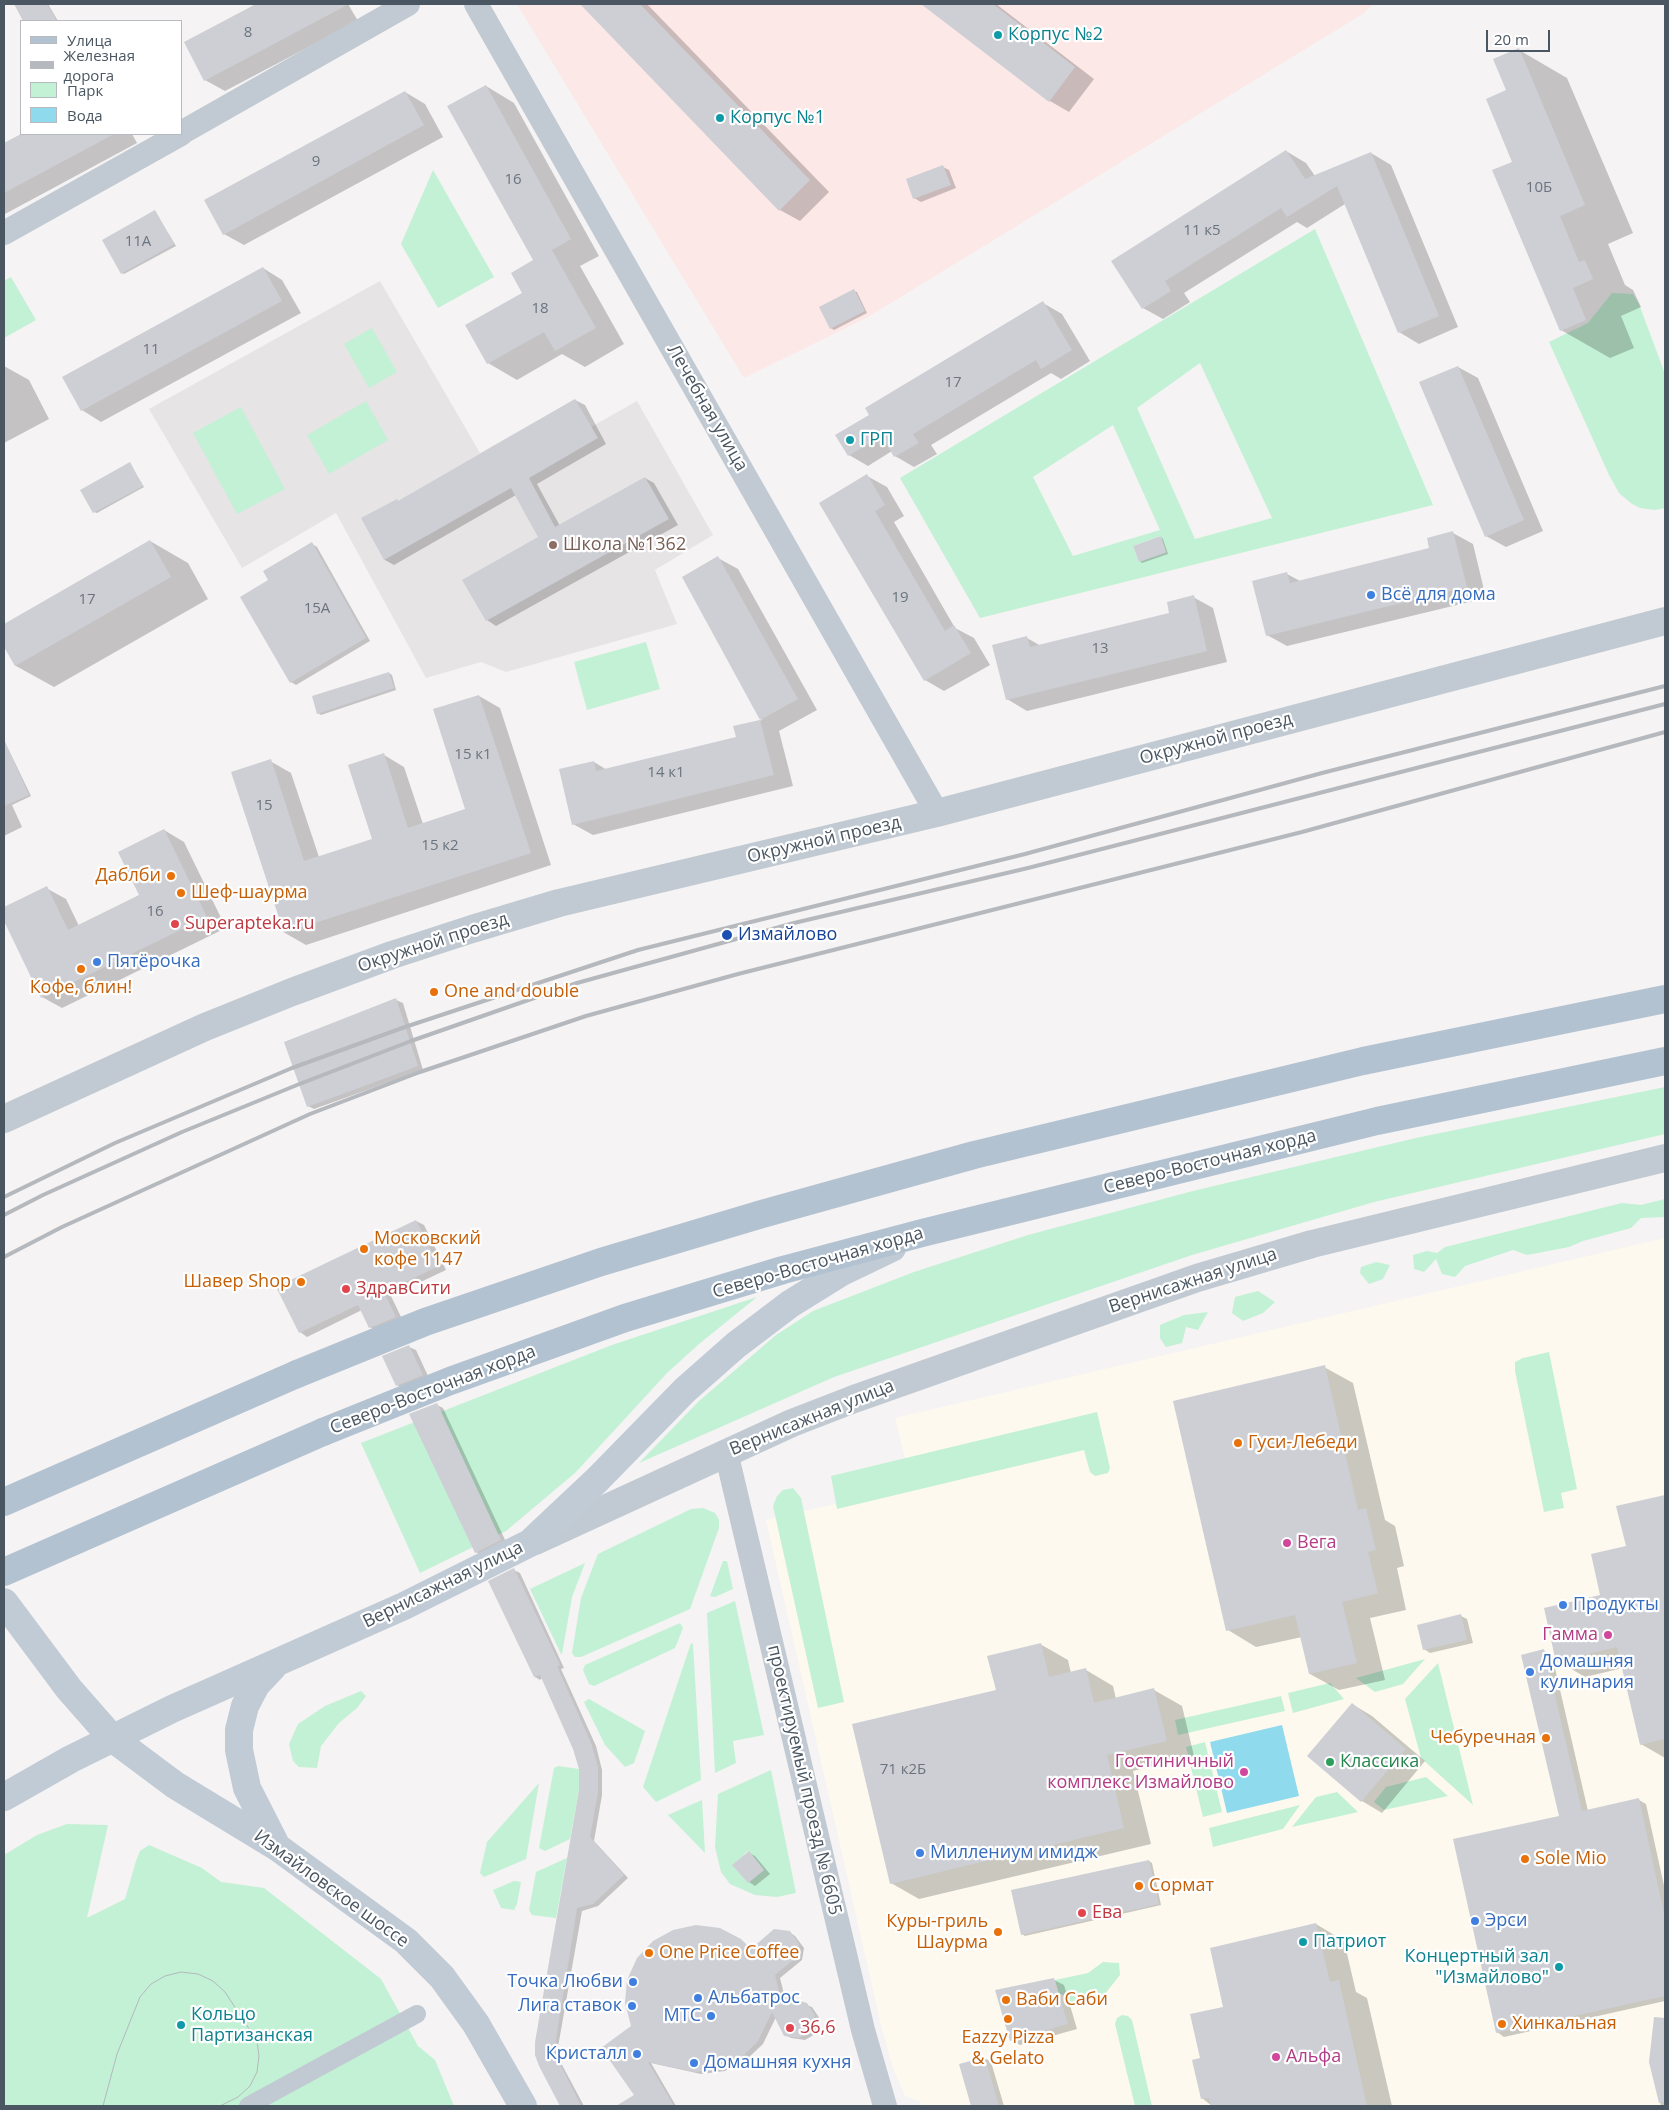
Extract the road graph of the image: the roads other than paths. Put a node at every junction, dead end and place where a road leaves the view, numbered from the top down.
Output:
1 (408, 4) edge
2 (476, 4) edge
3 (182, 133) edge
4 (179, 135) edge
5 (4, 233) edge
6 (1665, 621) edge
7 (937, 813) junction
8 (1665, 999) edge
9 (1665, 1061) edge
10 (4, 1119) edge
11 (1665, 1158) edge
12 (922, 1233) junction
13 (726, 1452) junction
14 (4, 1502) edge
15 (530, 1543) junction
16 (4, 1572) edge
17 (4, 1602) edge
18 (276, 1663) junction
19 (112, 1738) junction
20 (4, 1796) edge
21 (277, 1847) junction
22 (417, 2014) dead end
23 (248, 2106) edge
24 (523, 2106) edge
25 (886, 2106) edge

1 - 3 street
2 - 7 street, Лечебная улица
4 - 5 street
6 - 7 street, Окружной проезд
7 - 10 street, Окружной проезд
8 - 14 main road, bridge
9 - 12 main road, Северо-Восточная хорда
11 - 13 street, Вернисажная улица
12 - 15 main road
12 - 16 main road, Северо-Восточная хорда, bridge
13 - 15 street, Вернисажная улица
13 - 25 street, проектируемый проезд № 6605
15 - 18 main road, Вернисажная улица
17 - 19 main road, Измайловское шоссе
18 - 19 main road, Вернисажная улица
18 - 21 main road
19 - 20 main road, Вернисажная улица
19 - 21 main road, Измайловское шоссе
21 - 24 main road, Измайловское шоссе
22 - 23 street

